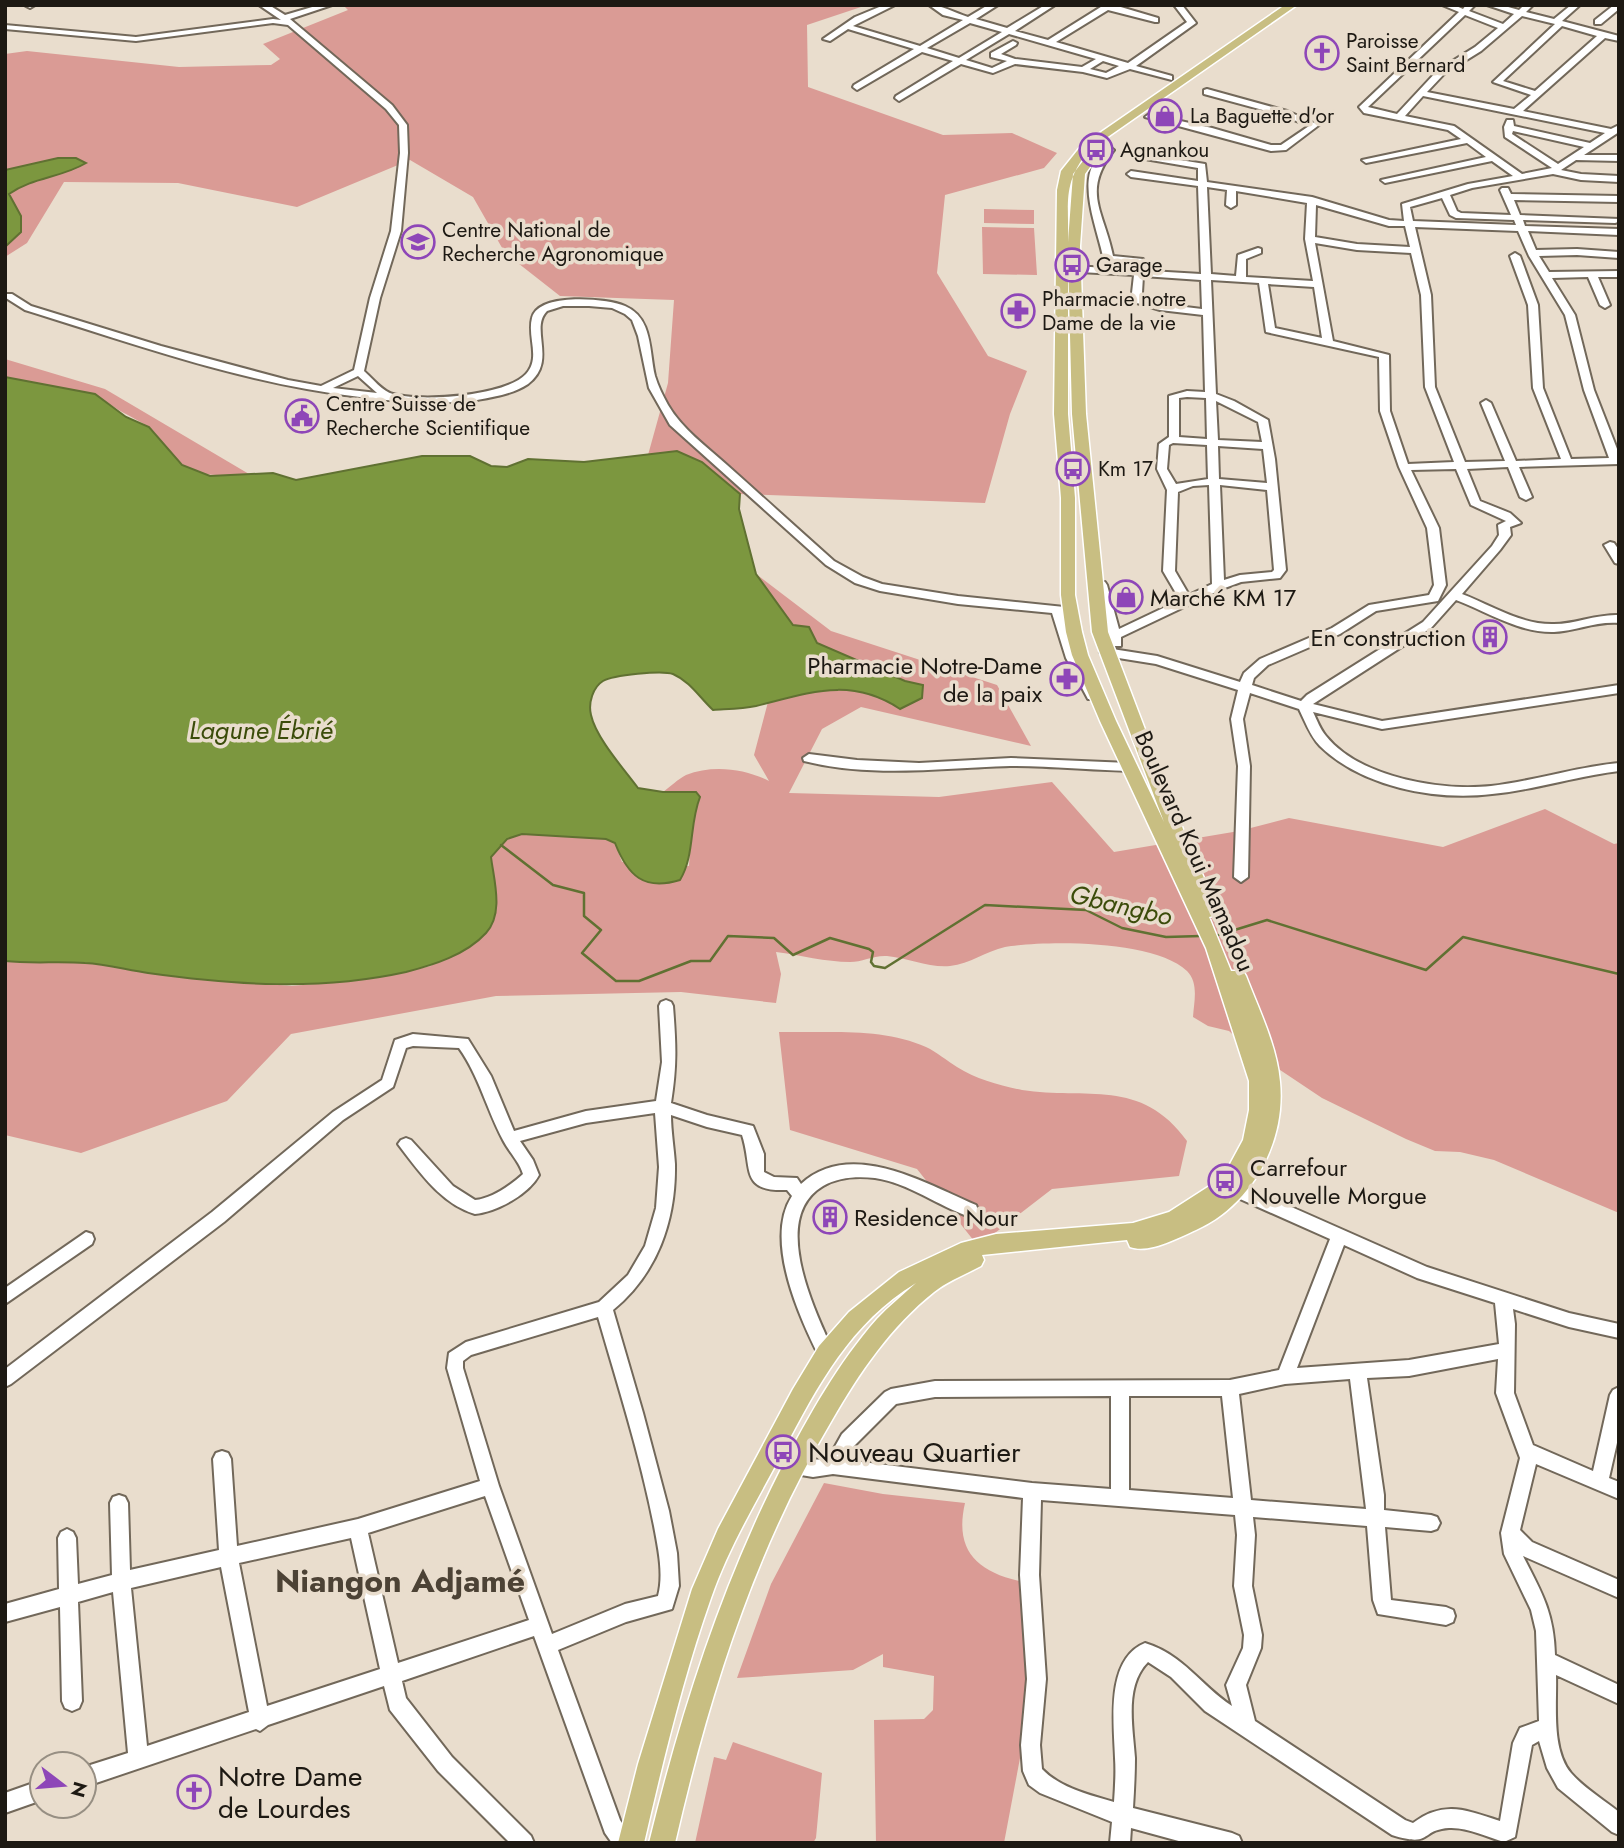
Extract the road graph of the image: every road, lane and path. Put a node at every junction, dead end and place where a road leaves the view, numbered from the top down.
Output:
1 (263, 5) edge
2 (328, 5) edge
3 (891, 5) edge
4 (933, 5) edge
5 (994, 5) edge
6 (1051, 5) edge
7 (1178, 5) edge
8 (1446, 5) edge
9 (1491, 5) edge
10 (1529, 5) edge
11 (1576, 5) edge
12 (1619, 5) edge
13 (1109, 6) edge
14 (1297, 7) edge
15 (1468, 8) edge
16 (1520, 13) junction
17 (281, 19) junction
18 (969, 19) junction
19 (1155, 20) dead end
20 (1558, 22) junction
21 (1598, 22) dead end
22 (846, 26) junction
23 (1504, 27) junction
24 (1619, 27) edge
25 (8, 29) edge
26 (1008, 32) junction
27 (1604, 35) junction
28 (827, 39) dead end
29 (1619, 39) edge
30 (1013, 43) dead end
31 (1049, 43) junction
32 (920, 49) junction
33 (1100, 60) junction
34 (1014, 61) junction
35 (962, 62) junction
36 (1126, 67) junction
37 (1083, 70) junction
38 (857, 88) dead end
39 (1207, 92) dead end
40 (1421, 93) junction
41 (1537, 94) junction
42 (899, 99) dead end
43 (1517, 112) junction
44 (1149, 117) junction
45 (1398, 118) junction
46 (1508, 127) junction
47 (1615, 133) edge
48 (1470, 140) junction
49 (1619, 144) edge
50 (1591, 146) junction
51 (1110, 150) dead end
52 (1133, 154) dead end
53 (1575, 157) junction
54 (1495, 158) junction
55 (1619, 158) edge
56 (1366, 160) dead end
57 (1556, 170) junction
58 (1131, 174) dead end
59 (1522, 177) junction
60 (1619, 179) edge
61 (1385, 180) dead end
62 (1501, 181) junction
63 (1202, 184) junction
64 (1232, 188) junction
65 (1444, 193) junction
66 (1508, 197) junction
67 (1604, 199) junction
68 (1619, 199) edge
69 (1312, 200) junction
70 (1231, 205) dead end
71 (1517, 216) junction
72 (1408, 225) junction
73 (1618, 227) edge
74 (1523, 230) junction
75 (1310, 239) junction
76 (1416, 250) junction
77 (1258, 251) dead end
78 (1534, 253) junction
79 (1515, 256) dead end
80 (1619, 256) edge
81 (1110, 264) junction
82 (1069, 268) junction
83 (1142, 272) junction
84 (1619, 274) edge
85 (1546, 275) junction
86 (1592, 275) junction
87 (1205, 276) junction
88 (1241, 278) junction
89 (1263, 280) junction
90 (1316, 284) junction
91 (9, 296) dead end
92 (1605, 305) dead end
93 (1548, 306) junction
94 (1207, 312) junction
95 (1328, 342) junction
96 (359, 372) junction
97 (317, 391) junction
98 (1212, 394) junction
99 (388, 397) junction
100 (1486, 403) dead end
101 (1171, 440) junction
102 (1213, 443) junction
103 (1268, 446) junction
104 (1618, 461) edge
105 (1567, 462) junction
106 (1513, 463) junction
107 (1462, 464) junction
108 (1404, 467) junction
109 (1214, 484) junction
110 (1270, 487) junction
111 (1173, 490) junction
112 (1526, 497) dead end
113 (1611, 545) dead end
114 (1619, 561) edge
115 (1218, 586) junction
116 (1454, 595) junction
117 (1187, 601) junction
118 (1619, 605) edge
119 (1063, 611) junction
120 (1619, 619) edge
121 (1074, 632) junction
122 (1107, 634) junction
123 (1106, 652) junction
124 (1124, 653) junction
125 (1243, 687) junction
126 (1619, 689) edge
127 (1304, 706) junction
128 (1108, 721) junction
129 (809, 758) dead end
130 (1129, 766) junction
131 (1619, 767) edge
132 (1241, 877) dead end
133 (1217, 938) junction
134 (666, 1006) dead end
135 (663, 1106) junction
136 (510, 1139) junction
137 (406, 1144) dead end
138 (1237, 1190) junction
139 (800, 1195) junction
140 (970, 1210) dead end
141 (1339, 1237) junction
142 (86, 1239) dead end
143 (5, 1297) edge
144 (1503, 1299) junction
145 (604, 1308) junction
146 (1619, 1331) edge
147 (1507, 1350) junction
148 (826, 1353) junction
149 (1358, 1372) junction
150 (1285, 1376) junction
151 (5, 1379) edge
152 (1230, 1388) junction
153 (1120, 1389) junction
154 (1619, 1395) edge
155 (1527, 1451) junction
156 (222, 1459) dead end
157 (833, 1466) junction
158 (795, 1467) junction
159 (1600, 1483) junction
160 (490, 1486) junction
161 (1032, 1491) junction
162 (1619, 1491) edge
163 (1120, 1497) junction
164 (119, 1503) dead end
165 (1244, 1507) junction
166 (1375, 1518) junction
167 (1432, 1523) dead end
168 (358, 1528) junction
169 (1510, 1534) junction
170 (67, 1538) dead end
171 (228, 1556) junction
172 (121, 1581) junction
173 (1619, 1589) edge
174 (68, 1598) junction
175 (5, 1613) edge
176 (1446, 1616) dead end
177 (540, 1625) junction
178 (548, 1645) junction
179 (1545, 1660) junction
180 (390, 1675) junction
181 (1619, 1695) edge
182 (72, 1701) dead end
183 (260, 1721) junction
184 (1247, 1728) junction
185 (1548, 1728) junction
186 (138, 1759) junction
187 (98, 1772) edge
188 (28, 1795) edge
189 (5, 1803) edge
190 (1123, 1813) junction
191 (1619, 1825) edge
192 (524, 1843) edge
193 (624, 1843) edge
194 (631, 1843) edge
195 (662, 1843) edge
196 (1120, 1843) edge
197 (1232, 1843) edge

1 - 17 street
2 - 17 street
3 - 22 street
4 - 18 street
5 - 18 street
6 - 26 street
7 - 36 street
8 - 15 street
9 - 16 street
10 - 16 street
11 - 20 street
12 - 21 street
13 - 19 street
13 - 31 street
14 - 44 main road, Boulevard Koui Mamadou
14 - 82 main road, Boulevard Koui Mamadou
15 - 23 street
15 - 45 street
16 - 20 street
16 - 23 street
17 - 25 street
17 - 96 street
18 - 26 street
18 - 32 street
20 - 27 street
20 - 41 street
22 - 28 street
22 - 32 street
23 - 40 street
24 - 27 street
26 - 31 street
26 - 35 street
27 - 29 street
27 - 41 street
30 - 34 street
31 - 33 street
31 - 36 street
32 - 35 street
32 - 38 street
33 - 36 street
33 - 37 street
34 - 35 street
34 - 37 street
35 - 42 street
36 - 37 street
39 - 44 street
40 - 43 street
40 - 45 street
41 - 43 street
43 - 46 street
43 - 47 street
44 - 82 main road, Boulevard Koui Mamadou
45 - 48 street
46 - 50 street
46 - 57 street
47 - 49 street
47 - 50 street
48 - 54 street
48 - 56 street
50 - 53 street
51 - 81 street
52 - 63 street
53 - 55 street
53 - 57 street
54 - 59 street
54 - 61 street
57 - 59 street
57 - 60 street
58 - 63 street
59 - 62 street
62 - 65 street
62 - 66 street
63 - 64 street
63 - 87 street
64 - 69 street
64 - 70 street
65 - 71 street
65 - 72 street
66 - 67 street
66 - 71 street
67 - 68 street
67 - 73 street
69 - 72 street
69 - 75 street
71 - 73 street
71 - 74 street
72 - 74 street
72 - 76 street
73 - 74 street
74 - 78 street
75 - 76 street
75 - 90 street
76 - 107 street
77 - 88 street
78 - 80 street
78 - 85 street
79 - 93 street
81 - 82 street
81 - 83 street
82 - 119 main road, Boulevard Koui Mamadou
82 - 122 main road, Boulevard Koui Mamadou
83 - 87 street
83 - 94 street
84 - 86 street
85 - 86 street
85 - 93 street
86 - 92 street
87 - 88 street
87 - 94 street
88 - 89 street
89 - 90 street
89 - 95 street
90 - 95 street
91 - 97 street
93 - 104 street
93 - 105 street
94 - 98 street
95 - 108 street
96 - 97 street
96 - 99 street
97 - 99 street
98 - 101 street
98 - 102 street
98 - 103 street
99 - 119 street
100 - 106 street
101 - 102 street
101 - 111 street
102 - 103 street
102 - 109 street
103 - 110 street
104 - 105 street
105 - 106 street
106 - 107 street
106 - 112 street
107 - 108 street
107 - 116 street
108 - 125 street
109 - 110 street
109 - 111 street
109 - 115 street
110 - 115 street
111 - 117 street
113 - 114 street
115 - 117 street
116 - 120 street
116 - 127 street
117 - 122 street
118 - 120 street
119 - 121 main road, Boulevard Koui Mamadou
119 - 128 street
121 - 122 main road
121 - 128 main road, Boulevard Koui Mamadou
122 - 123 main road, Boulevard Koui Mamadou
122 - 124 street
123 - 124 street
123 - 133 main road, Boulevard Koui Mamadou
124 - 125 street
125 - 127 street
125 - 132 street
126 - 127 street
127 - 131 street
128 - 130 main road, Boulevard Koui Mamadou
129 - 130 street
130 - 133 main road, Boulevard Koui Mamadou
133 - 138 main road, Boulevard Koui Mamadou
133 - 148 main road, Boulevard Koui Mamadou
134 - 135 street
135 - 136 street
135 - 139 street
135 - 145 street
136 - 137 street
136 - 151 street
138 - 141 street
138 - 158 main road, Boulevard Koui Mamadou
139 - 140 street
139 - 148 street
141 - 144 street
141 - 150 street
142 - 143 street
144 - 146 street
144 - 147 street
145 - 160 street
145 - 178 street
147 - 149 street
147 - 155 street
148 - 194 main road, Boulevard Koui Mamadou
149 - 150 street
149 - 166 street
150 - 152 street
152 - 153 street
152 - 165 street
153 - 157 street
153 - 163 street
154 - 159 street
155 - 159 street
155 - 169 street
156 - 171 street
157 - 158 street
157 - 161 street
158 - 195 main road, Boulevard Koui Mamadou
159 - 162 street
160 - 168 street
160 - 177 street
161 - 163 street
161 - 190 street
163 - 165 street
164 - 172 street
165 - 166 street
165 - 184 street
166 - 167 street
166 - 176 street
168 - 171 street
168 - 180 street
169 - 173 street
169 - 179 street
170 - 174 street
171 - 172 street
171 - 183 street
172 - 174 street
172 - 186 street
174 - 175 street
174 - 182 street
177 - 178 street
177 - 180 street
178 - 193 street
179 - 181 street
179 - 185 street
180 - 183 street
180 - 192 street
183 - 186 street
184 - 185 street
184 - 190 street
185 - 191 street
186 - 187 street
188 - 189 street
190 - 196 street
190 - 197 street

